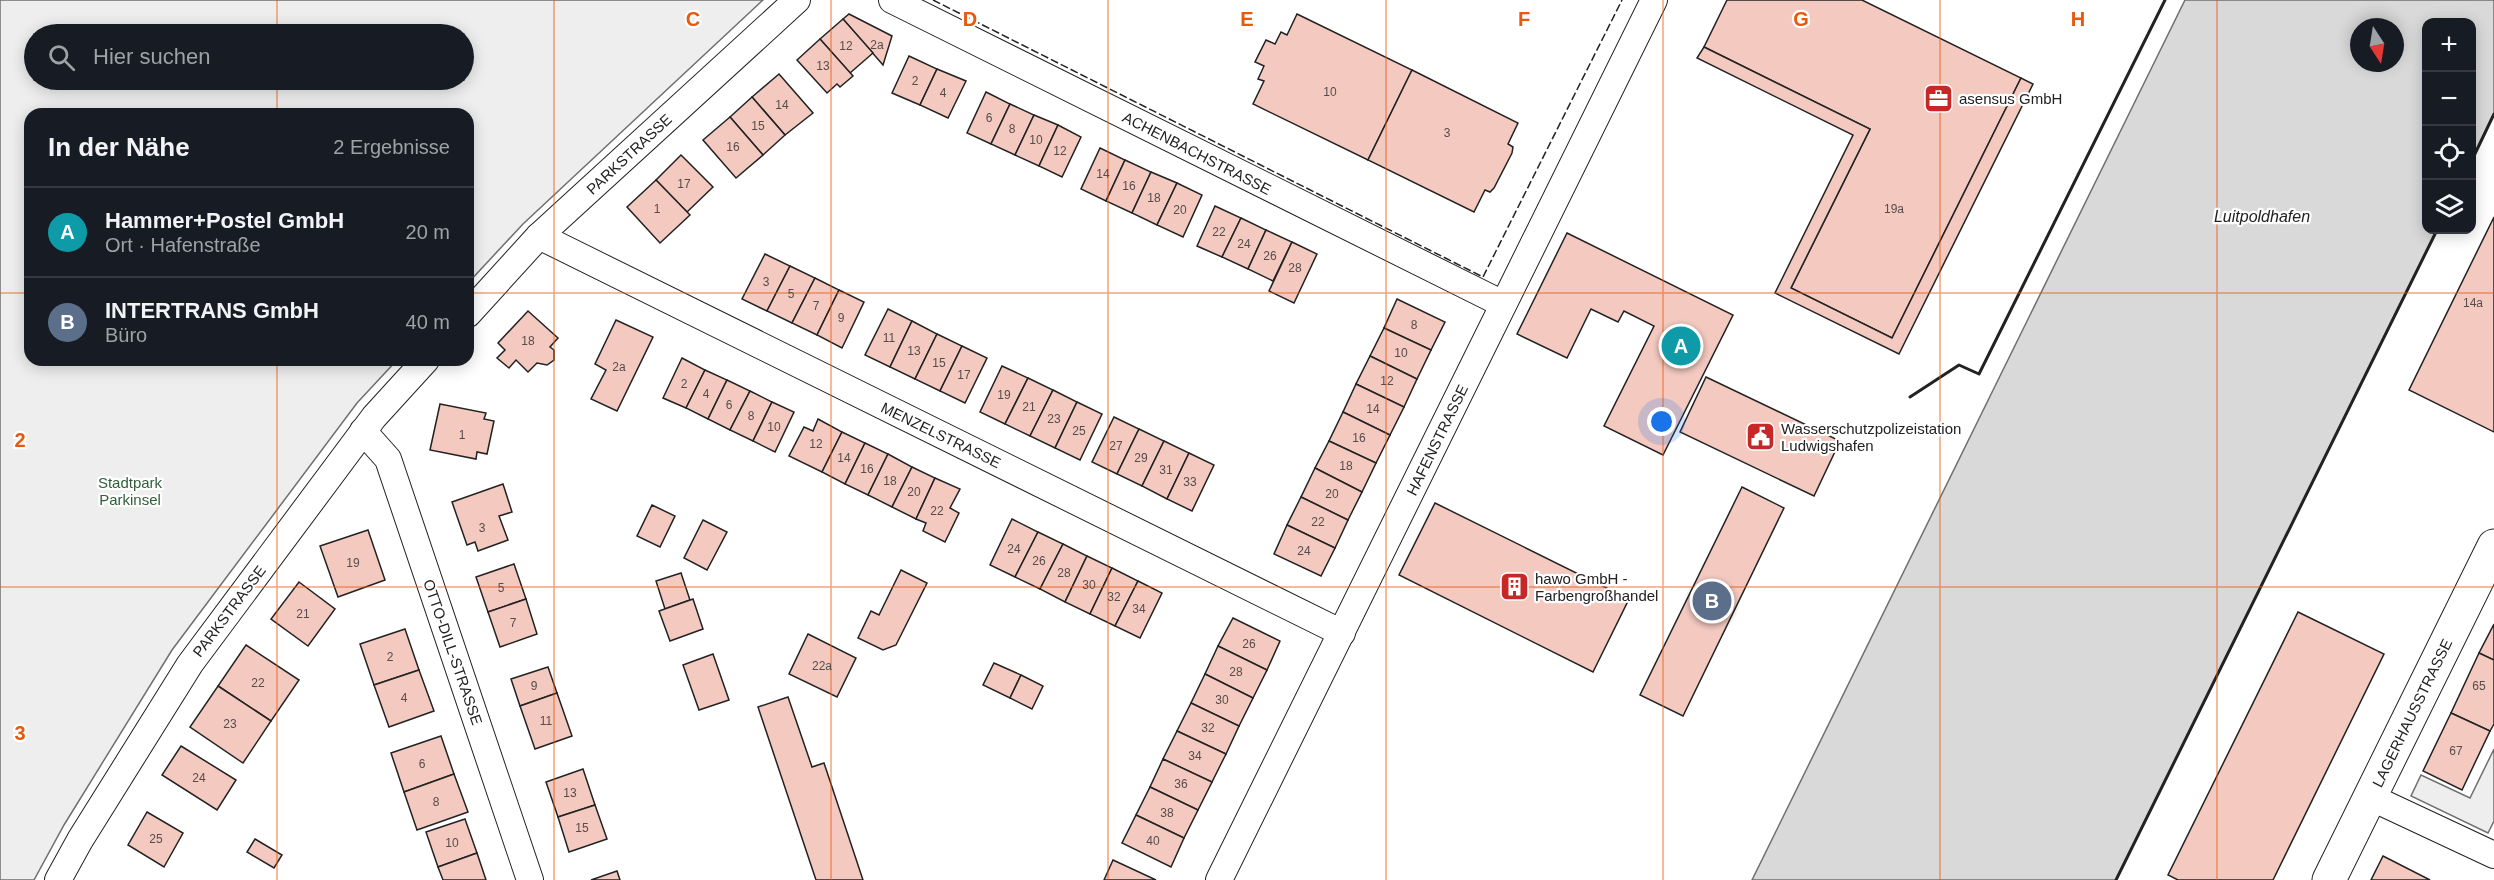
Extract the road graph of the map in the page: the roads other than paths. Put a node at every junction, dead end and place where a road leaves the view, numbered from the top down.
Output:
1 (797, 0) edge
2 (892, 0) edge
3 (1654, 0) edge
4 (540, 236) junction
5 (1503, 304) junction
6 (474, 308) edge
7 (421, 366) edge
8 (363, 431) junction
9 (2494, 546) edge
10 (1341, 633) junction
11 (2370, 797) junction
12 (2494, 855) edge
13 (58, 880) edge
14 (530, 880) edge
15 (1219, 880) edge
16 (2329, 880) edge

1 - 4 street, PARKSTRASSE
2 - 5 street, ACHENBACHSTRASSE
3 - 5 street, HAFENSTRASSE
4 - 6 street, PARKSTRASSE
4 - 10 street, MENZELSTRASSE
5 - 10 street, HAFENSTRASSE
7 - 8 street, PARKSTRASSE
8 - 13 street, PARKSTRASSE
8 - 14 street, OTTO-DILL-STRASSE
9 - 11 street, LAGERHAUSSTRASSE
10 - 15 street, HAFENSTRASSE
11 - 12 street
11 - 16 street, LAGERHAUSSTRASSE

